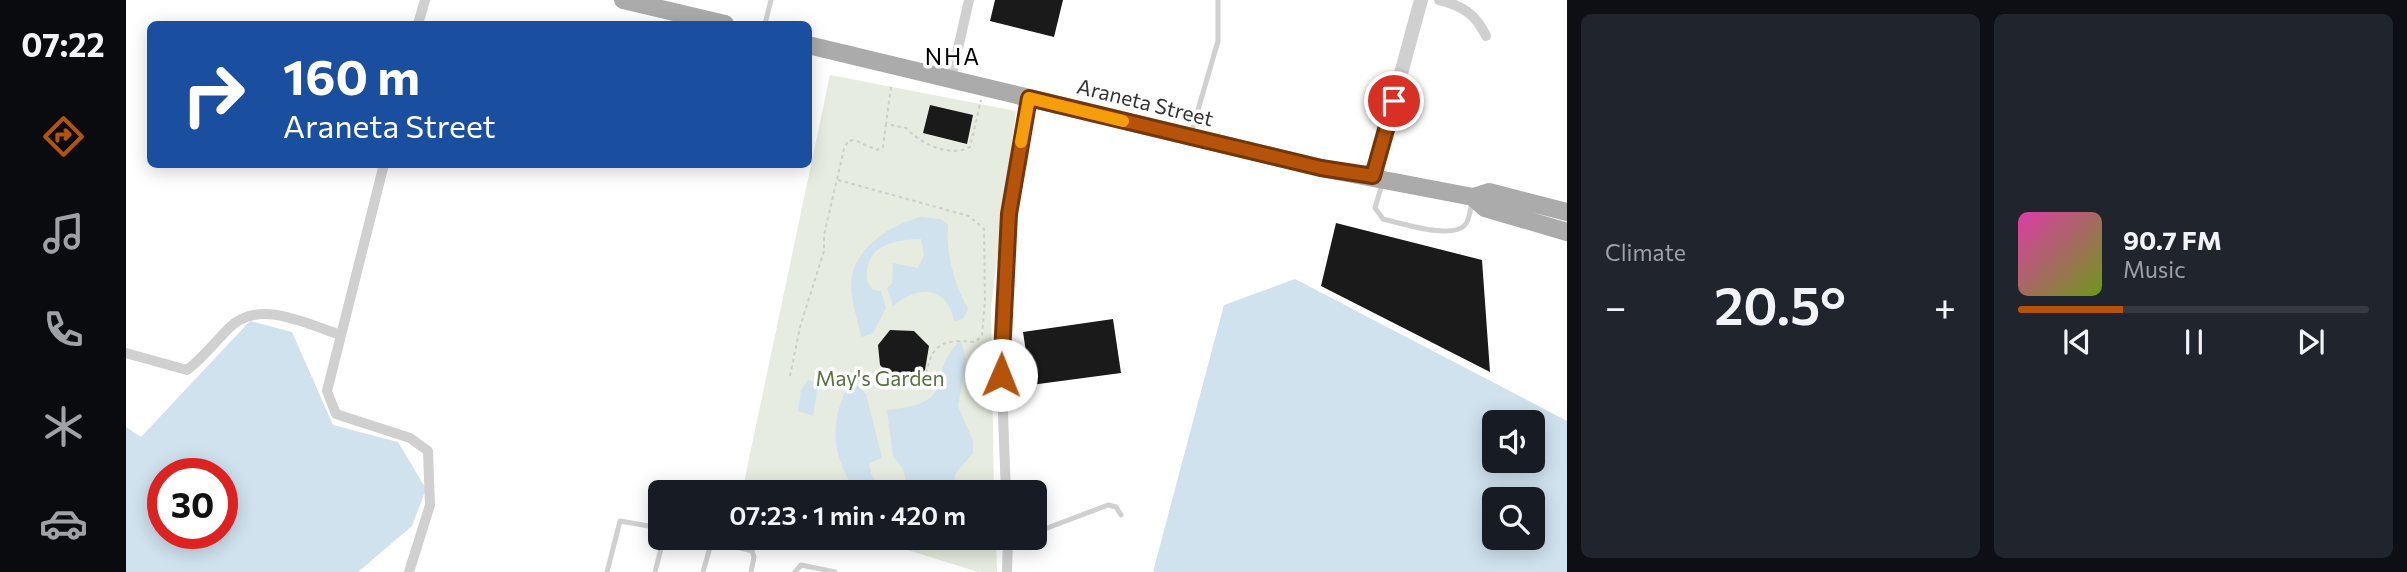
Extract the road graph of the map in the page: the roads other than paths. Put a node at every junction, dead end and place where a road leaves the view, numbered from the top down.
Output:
1 (425, 0) edge
2 (771, 0) edge
3 (969, 0) edge
4 (1218, 0) edge
5 (1421, 0) edge
6 (1439, 0) edge
7 (629, 1) edge
8 (419, 21) edge
9 (712, 21) edge
10 (766, 21) edge
11 (1486, 36) dead end
12 (812, 45) edge
13 (951, 79) junction
14 (1029, 98) junction
15 (1190, 137) junction
16 (382, 168) edge
17 (1378, 177) junction
18 (1473, 197) junction
19 (1567, 212) edge
20 (1567, 232) edge
21 (341, 335) junction
22 (126, 353) edge
23 (1005, 480) edge
24 (1121, 515) dead end
25 (648, 526) edge
26 (1047, 528) edge
27 (661, 550) edge
28 (709, 550) edge
29 (747, 550) edge
30 (1008, 550) edge
31 (409, 572) edge
32 (607, 572) edge
33 (655, 572) edge
34 (703, 572) edge
35 (751, 572) edge
36 (795, 572) edge
37 (835, 572) edge
38 (1007, 572) edge

1 - 8 street
2 - 10 lane
3 - 13 street
4 - 15 lane
5 - 17 street
6 - 11 street
7 - 9 main road
12 - 13 main road, Araneta Street
13 - 14 main road, Araneta Street
14 - 15 main road, Araneta Street
14 - 23 street
15 - 17 main road, Araneta Street
16 - 21 street
17 - 18 main road, Araneta Street
17 - 18 lane
18 - 19 main road, Araneta Street
18 - 20 main road, Araneta Street
21 - 22 street
21 - 31 street
24 - 26 lane
25 - 32 lane
27 - 33 lane
28 - 34 lane
29 - 35 lane
30 - 38 street
36 - 37 lane

